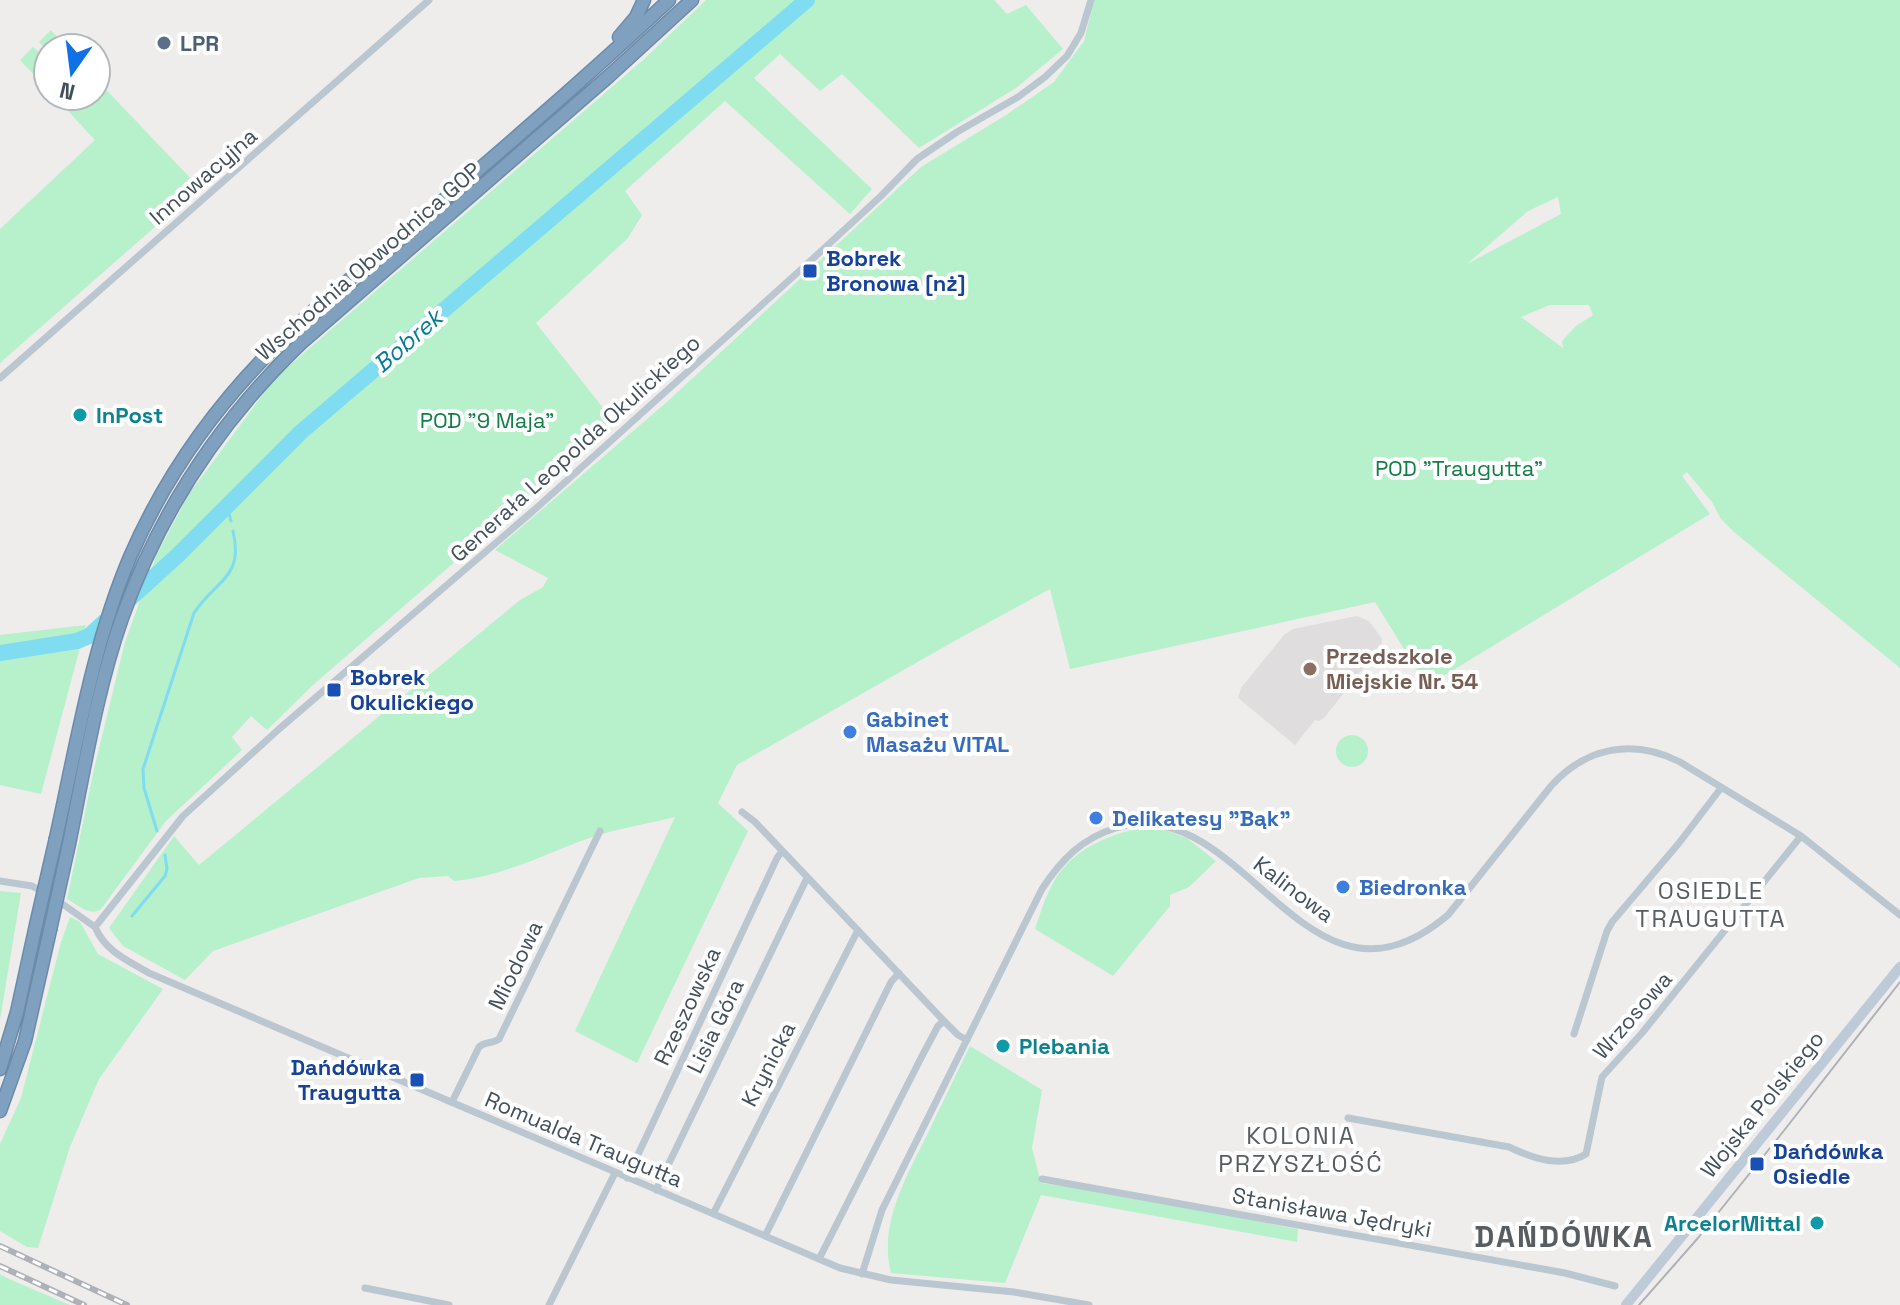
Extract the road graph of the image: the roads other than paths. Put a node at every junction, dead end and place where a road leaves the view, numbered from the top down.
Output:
1 (429, 0) edge
2 (644, 0) edge
3 (669, 0) edge
4 (692, 0) edge
5 (1091, 0) edge
6 (581, 80) junction
7 (0, 378) edge
8 (1721, 788) junction
9 (742, 812) dead end
10 (600, 831) dead end
11 (1801, 836) junction
12 (782, 851) junction
13 (807, 878) junction
14 (0, 881) edge
15 (1900, 915) edge
16 (95, 927) junction
17 (858, 930) junction
18 (1900, 967) edge
19 (899, 973) junction
20 (944, 1021) junction
21 (1574, 1034) dead end
22 (967, 1040) junction
23 (0, 1069) edge
24 (452, 1102) junction
25 (0, 1111) edge
26 (1348, 1118) dead end
27 (615, 1173) junction
28 (627, 1178) junction
29 (1042, 1179) dead end
30 (656, 1190) junction
31 (713, 1214) junction
32 (765, 1236) junction
33 (819, 1259) junction
34 (862, 1274) junction
35 (1615, 1286) dead end
36 (365, 1288) dead end
37 (449, 1305) edge
38 (549, 1305) edge
39 (1089, 1305) edge
40 (1626, 1305) edge

1 - 7 street, Innowacyjna
2 - 6 highway
3 - 6 highway, Wschodnia Obwodnica GOP
4 - 25 highway, Wschodnia Obwodnica GOP, bridge
5 - 16 street, Generała Leopolda Okulickiego
6 - 23 highway, Wschodnia Obwodnica GOP, bridge
8 - 11 street, Kalinowa
8 - 21 street
8 - 22 street, Kalinowa
9 - 12 street
10 - 24 street, Miodowa
11 - 15 street, Kalinowa
11 - 26 street, Wrzosowa
12 - 13 street
12 - 28 street, Rzeszowska
13 - 17 street
13 - 30 street, Lisia Góra
14 - 16 street, Romualda Traugutta
16 - 24 street, Romualda Traugutta
17 - 19 street
17 - 31 street, Krynicka
18 - 40 main road, Wojska Polskiego
19 - 20 street
19 - 32 street
20 - 22 street
20 - 33 street
22 - 34 street, Kalinowa
24 - 27 street, Romualda Traugutta
27 - 28 street, Romualda Traugutta
27 - 38 street
28 - 30 street, Romualda Traugutta
29 - 35 street, Stanisława Jędryki
30 - 31 street, Romualda Traugutta
31 - 32 street, Romualda Traugutta
32 - 33 street, Romualda Traugutta
33 - 34 street, Romualda Traugutta
34 - 39 street, Romualda Traugutta
36 - 37 street

